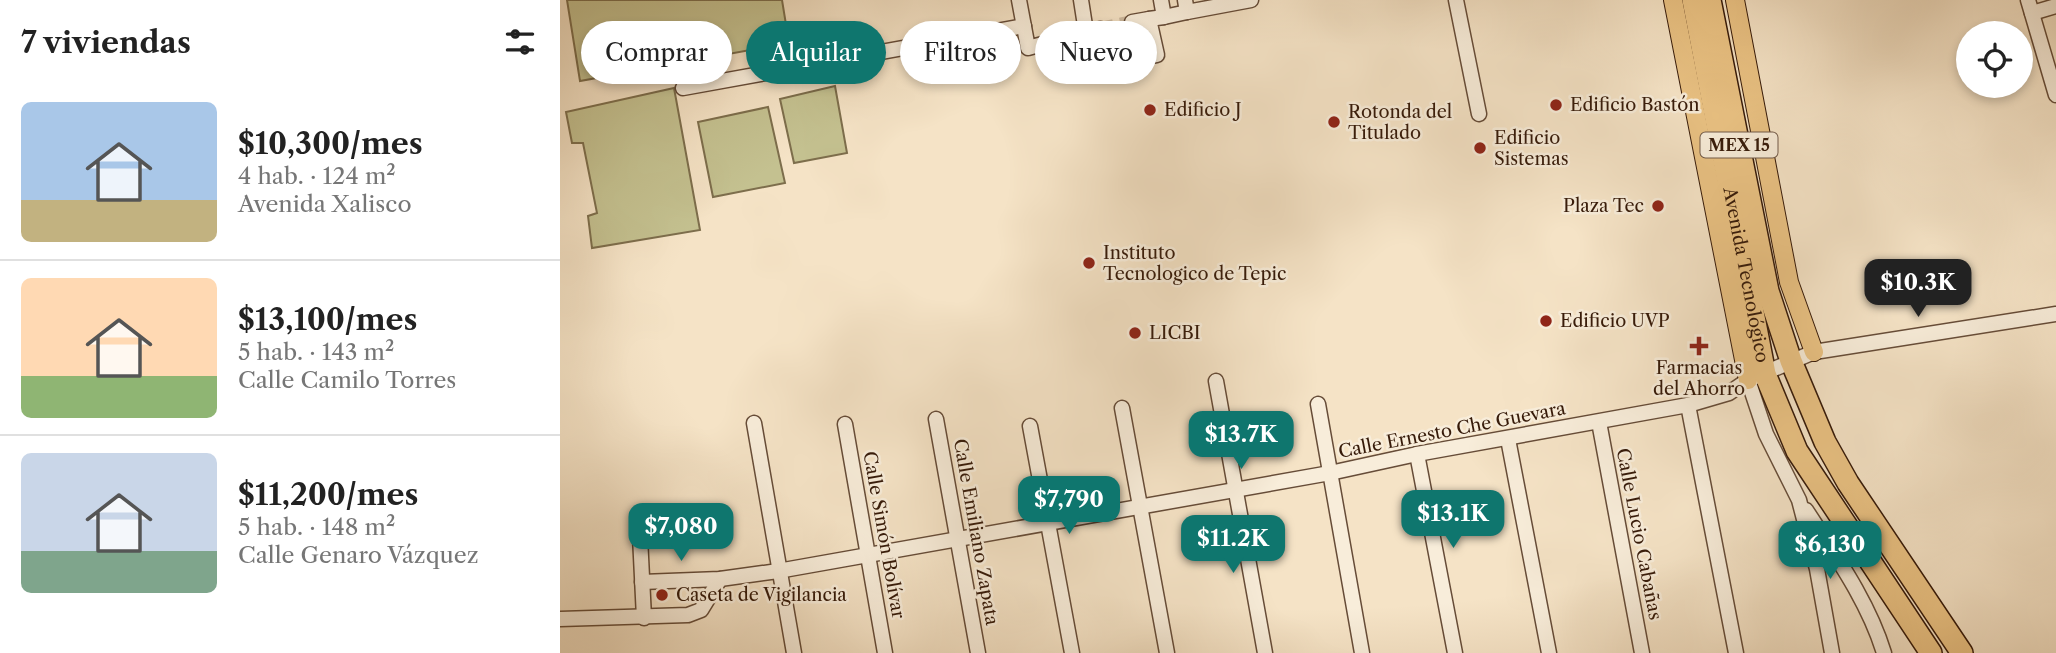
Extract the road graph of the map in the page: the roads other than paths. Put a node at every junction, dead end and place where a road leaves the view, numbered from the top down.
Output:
1 (1019, 0) edge
2 (1080, 0) edge
3 (1161, 0) edge
4 (1251, 0) edge
5 (1455, 0) edge
6 (1673, 0) edge
7 (1692, 0) edge
8 (1735, 0) edge
9 (1714, 5) edge
10 (1186, 6) edge
11 (2056, 6) edge
12 (2030, 7) edge
13 (1164, 17) junction
14 (1149, 19) joint
15 (1089, 21) edge
16 (1138, 21) tunnel mouth
17 (1024, 26) junction
18 (1035, 46) edge
19 (683, 88) dead end
20 (2056, 95) edge
21 (1479, 114) dead end
22 (2056, 314) edge
23 (1814, 352) junction
24 (1791, 361) junction
25 (1756, 377) junction
26 (1216, 381) dead end
27 (1318, 404) dead end
28 (1688, 405) junction
29 (1122, 408) dead end
30 (936, 419) dead end
31 (1599, 422) junction
32 (754, 423) dead end
33 (845, 424) dead end
34 (1030, 426) dead end
35 (1508, 439) junction
36 (1418, 454) junction
37 (1331, 473) junction
38 (1235, 490) junction
39 (1799, 500) junction
40 (1140, 508) junction
41 (639, 516) dead end
42 (1049, 524) junction
43 (957, 539) junction
44 (867, 554) junction
45 (778, 571) junction
46 (720, 579) junction
47 (642, 582) junction
48 (644, 618) junction
49 (560, 619) edge
50 (1880, 652) edge
51 (794, 653) edge
52 (885, 653) edge
53 (978, 653) edge
54 (1072, 653) edge
55 (1167, 653) edge
56 (1265, 653) edge
57 (1362, 653) edge
58 (1455, 653) edge
59 (1549, 653) edge
60 (1642, 653) edge
61 (1736, 653) edge
62 (1832, 653) edge
63 (1931, 653) edge
64 (1962, 653) edge

1 - 17 street
2 - 15 street
3 - 13 street
4 - 10 street
5 - 21 street
6 - 25 main road, Avenida Tecnológico
7 - 25 highway, Avenida Tecnológico / MEX 15
8 - 23 main road
9 - 24 highway, Avenida Tecnológico / MEX 15
10 - 13 street
11 - 12 street
12 - 20 street
13 - 14 street
14 - 16 street
17 - 18 street
17 - 19 street
22 - 23 street, Calle Ernesto Che Guevara
23 - 24 street, Calle Ernesto Che Guevara
24 - 25 street, Calle Ernesto Che Guevara
24 - 64 highway, Avenida Tecnológico / MEX 15
25 - 28 street, Calle Ernesto Che Guevara
25 - 39 street
25 - 63 highway, Avenida Tecnológico / MEX 15
26 - 38 street
27 - 37 street
28 - 31 street, Calle Ernesto Che Guevara
28 - 61 street
29 - 40 street
30 - 43 street, Calle Emiliano Zapata
31 - 35 street, Calle Ernesto Che Guevara
31 - 60 street, Calle Lucio Cabañas
32 - 45 street
33 - 44 street, Calle Simón Bolívar
34 - 42 street
35 - 36 street, Calle Ernesto Che Guevara
35 - 59 street
36 - 37 street, Calle Ernesto Che Guevara
36 - 58 street
37 - 38 street, Calle Ernesto Che Guevara
37 - 57 street
38 - 40 street, Calle Ernesto Che Guevara
38 - 56 street
39 - 50 street
39 - 62 street
40 - 42 street, Calle Ernesto Che Guevara
40 - 55 street
41 - 47 street
42 - 43 street, Calle Ernesto Che Guevara
42 - 54 street
43 - 44 street, Calle Ernesto Che Guevara
43 - 53 street, Calle Emiliano Zapata
44 - 45 street, Calle Ernesto Che Guevara
44 - 52 street, Calle Simón Bolívar
45 - 46 street, Calle Ernesto Che Guevara
45 - 51 street
46 - 47 street, Calle Ernesto Che Guevara
46 - 48 street
47 - 48 street
48 - 49 street

